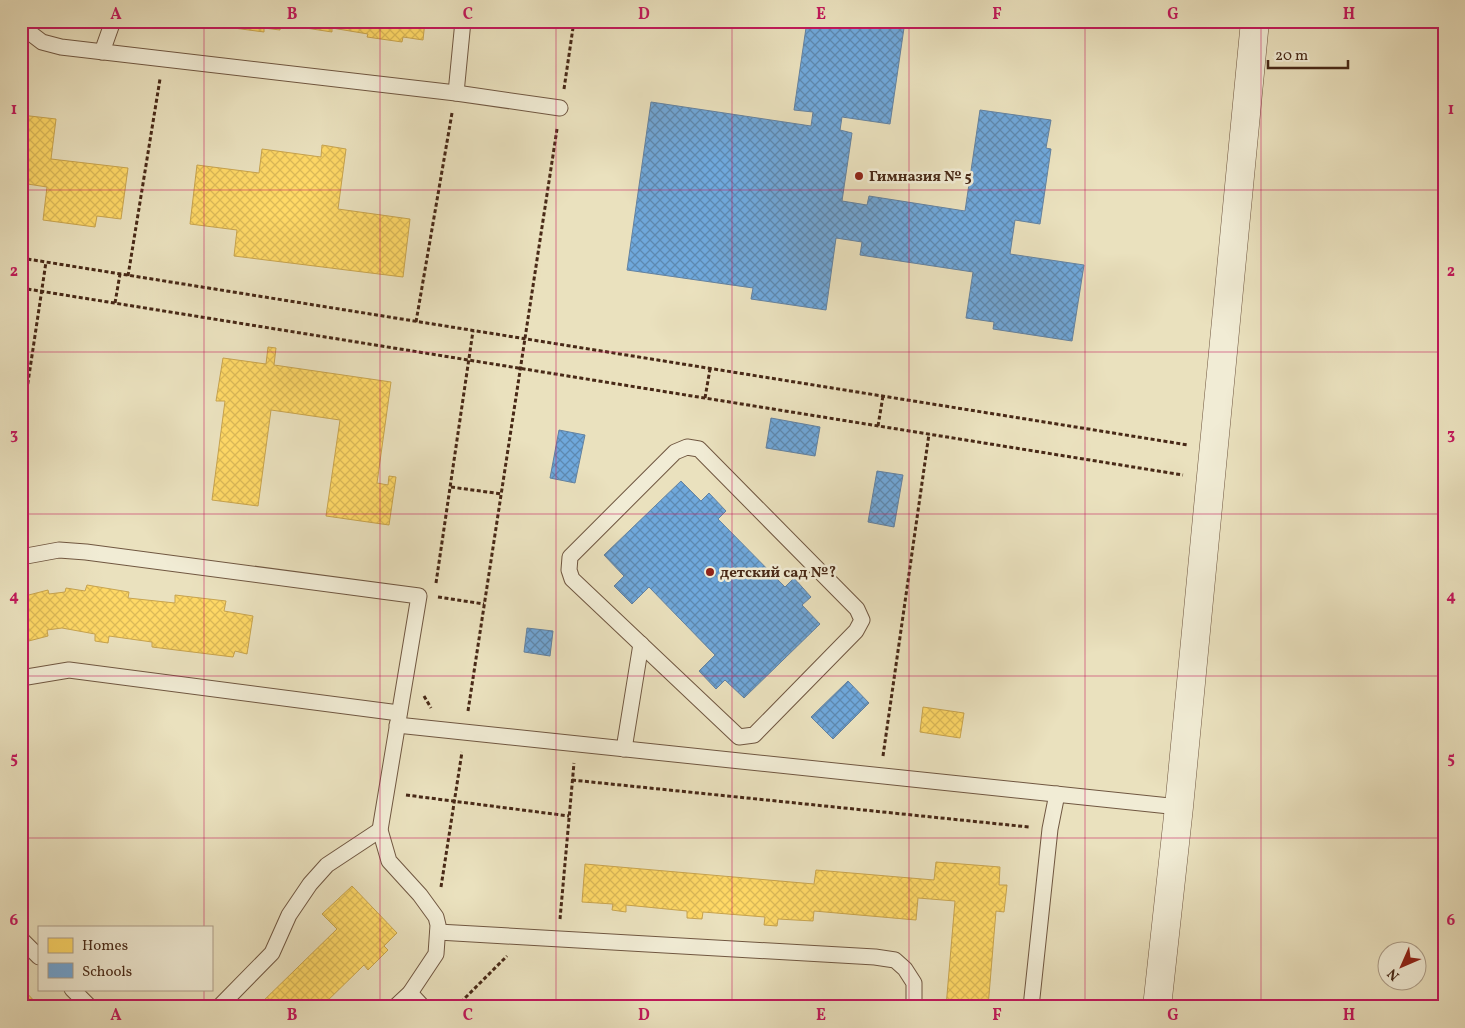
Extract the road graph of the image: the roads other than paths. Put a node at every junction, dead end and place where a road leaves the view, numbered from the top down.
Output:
1 (113, 21) edge
2 (463, 21) edge
3 (1255, 21) edge
4 (21, 26) edge
5 (102, 52) junction
6 (456, 93) junction
7 (560, 108) road end
8 (21, 557) edge
9 (640, 644) junction
10 (21, 678) edge
11 (398, 719) junction
12 (739, 737) junction
13 (624, 749) junction
14 (737, 761) junction
15 (1057, 794) junction
16 (1179, 807) junction
17 (380, 830) junction
18 (438, 932) junction
19 (21, 939) edge
20 (38, 956) edge
21 (73, 990) edge
22 (410, 993) junction
23 (90, 1007) edge
24 (219, 1007) edge
25 (395, 1007) edge
26 (423, 1007) edge
27 (914, 1007) edge
28 (1031, 1007) edge
29 (1157, 1007) edge

1 - 5 lane
2 - 6 lane
3 - 16 street
4 - 5 lane
5 - 6 lane
6 - 7 lane
8 - 11 lane
9 - 12 lane
9 - 12 lane
9 - 13 lane
10 - 11 lane
11 - 13 lane
11 - 17 lane
12 - 14 lane
13 - 14 lane
14 - 15 lane
15 - 16 lane
15 - 28 lane
16 - 29 street
17 - 18 lane
17 - 24 lane
18 - 22 lane
18 - 27 lane
19 - 20 lane
21 - 23 lane
22 - 25 lane
22 - 26 lane

